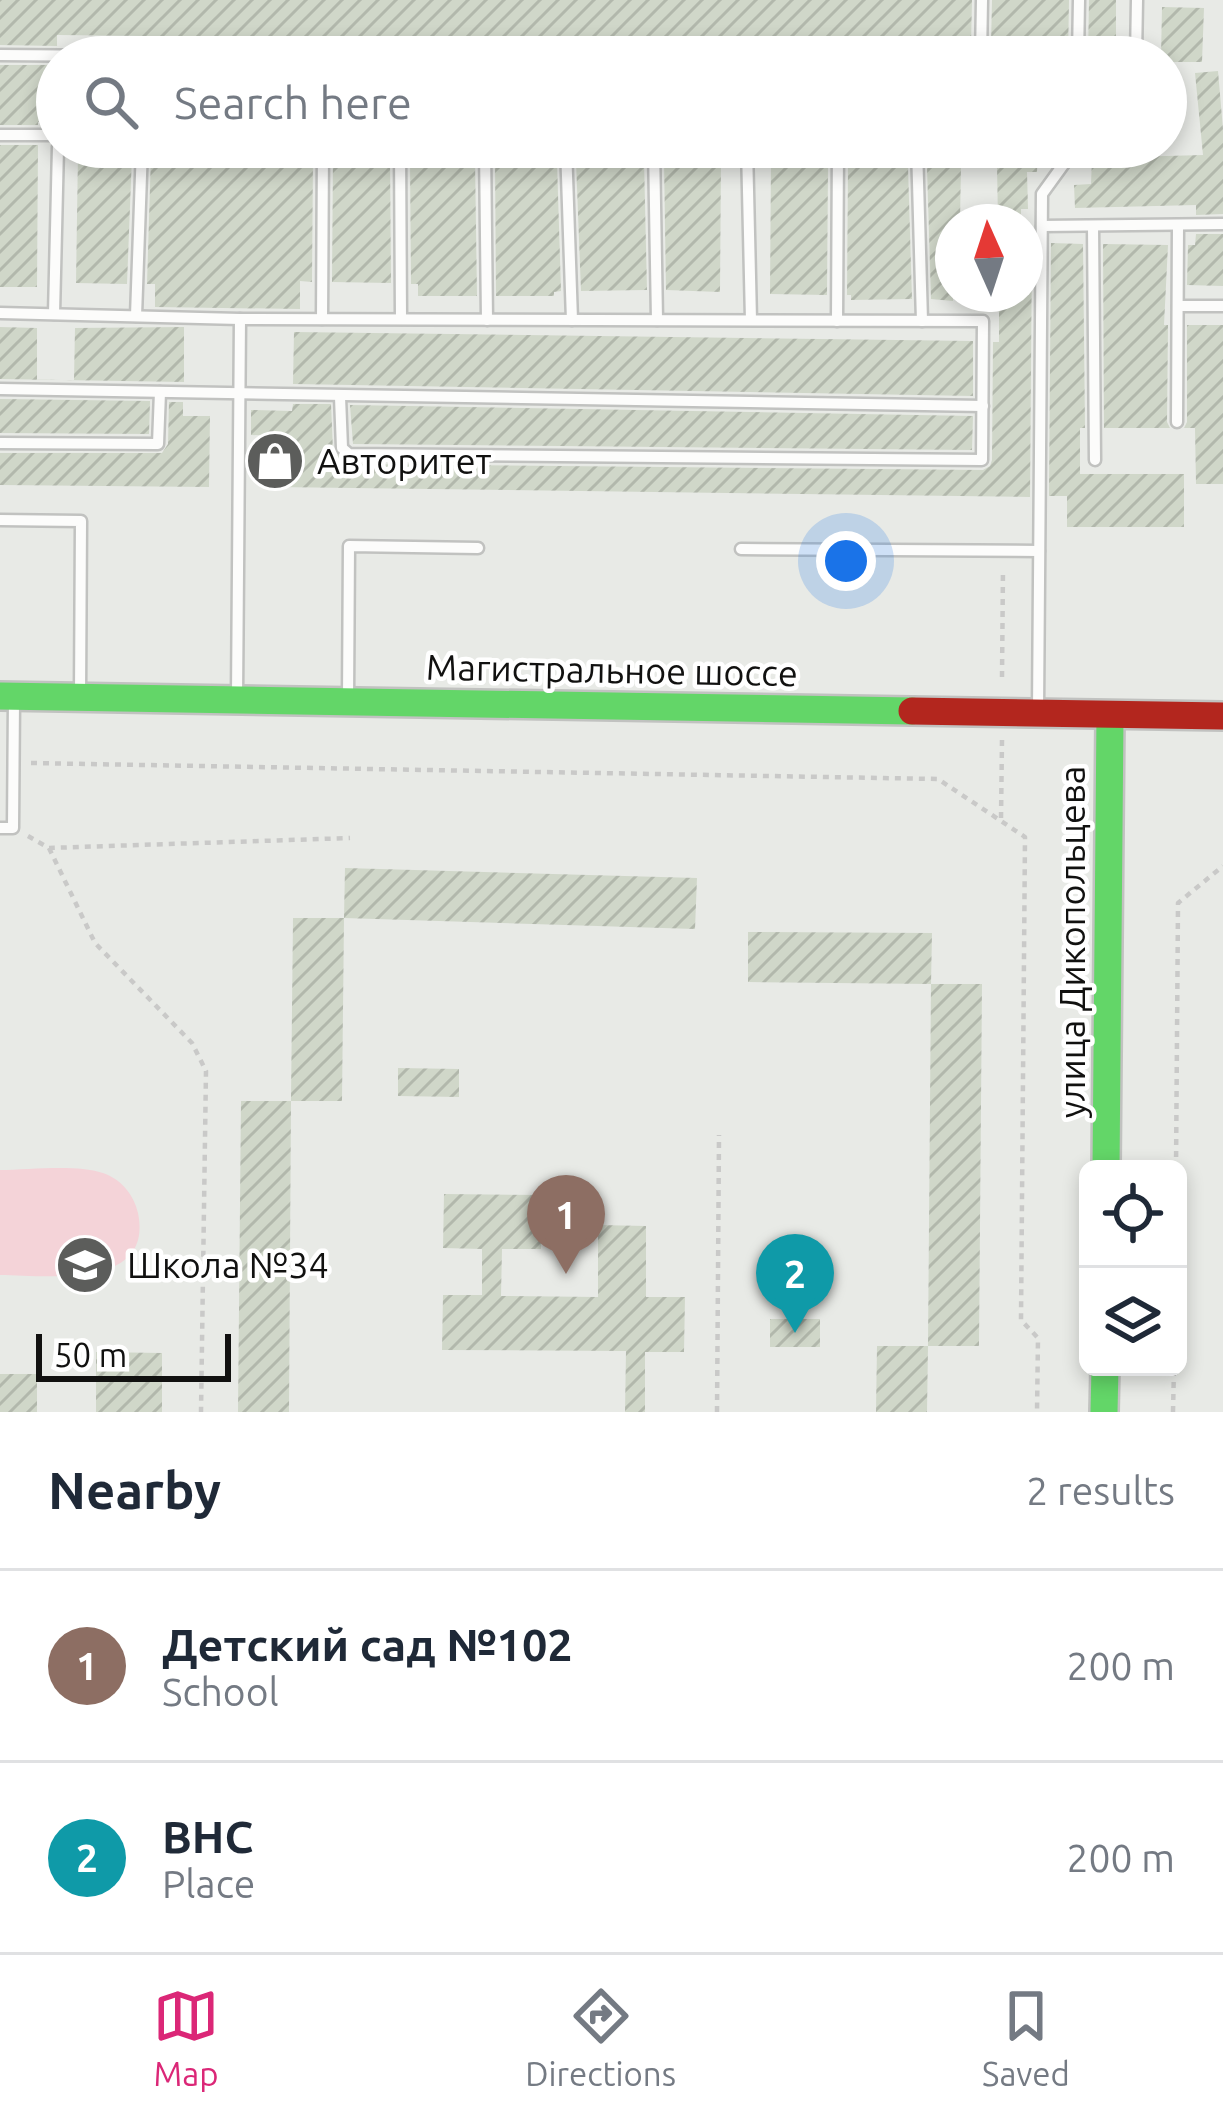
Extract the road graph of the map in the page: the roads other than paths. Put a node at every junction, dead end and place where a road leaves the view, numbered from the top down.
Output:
1 (982, 0) edge
2 (1079, 0) edge
3 (1137, 0) edge
4 (981, 36) edge
5 (1078, 36) edge
6 (1136, 36) edge
7 (0, 55) edge
8 (36, 55) edge
9 (0, 135) edge
10 (36, 135) edge
11 (57, 168) edge
12 (141, 168) edge
13 (323, 168) edge
14 (400, 168) edge
15 (485, 168) edge
16 (567, 168) edge
17 (655, 168) edge
18 (747, 168) edge
19 (838, 168) edge
20 (918, 168) edge
21 (1062, 168) edge
22 (1042, 204) edge
23 (1223, 224) edge
24 (1043, 226) edge
25 (1093, 226) junction
26 (1178, 226) junction
27 (1178, 306) junction
28 (1223, 306) edge
29 (1041, 312) edge
30 (0, 314) edge
31 (54, 314) junction
32 (136, 316) junction
33 (240, 319) junction
34 (322, 319) junction
35 (401, 319) junction
36 (487, 320) junction
37 (572, 320) junction
38 (657, 320) junction
39 (751, 320) junction
40 (836, 321) junction
41 (922, 321) junction
42 (0, 389) edge
43 (160, 392) junction
44 (239, 393) junction
45 (340, 397) junction
46 (983, 406) junction
47 (1177, 422) dead end
48 (0, 443) edge
49 (1095, 460) dead end
50 (0, 520) edge
51 (478, 548) dead end
52 (741, 549) dead end
53 (1039, 551) junction
54 (7, 696) edge
55 (80, 697) junction
56 (237, 700) junction
57 (347, 701) junction
58 (1037, 714) junction
59 (1110, 715) junction
60 (1223, 716) edge
61 (6, 828) edge
62 (1106, 1160) edge
63 (1105, 1376) edge
64 (1104, 1412) edge

1 - 4 lane
2 - 5 lane
3 - 6 lane
7 - 8 lane
9 - 10 lane
11 - 31 lane
12 - 32 lane
13 - 34 lane
14 - 35 lane
15 - 36 lane
16 - 37 lane
17 - 38 lane
18 - 39 lane
19 - 40 lane
20 - 41 lane
21 - 22 lane
23 - 26 lane
24 - 25 lane
25 - 26 lane
25 - 49 lane
26 - 27 lane
27 - 28 lane
27 - 47 lane
29 - 53 lane
30 - 31 lane
31 - 32 lane
32 - 33 lane
33 - 34 lane
33 - 44 lane
34 - 35 lane
35 - 36 lane
36 - 37 lane
37 - 38 lane
38 - 39 lane
39 - 40 lane
40 - 41 lane
41 - 46 lane
42 - 43 lane
43 - 44 lane
43 - 48 lane
44 - 45 lane
44 - 56 lane
45 - 46 lane
45 - 46 lane
50 - 55 lane
51 - 57 lane
52 - 53 lane
53 - 58 lane
54 - 55 main road, Магистральное шоссе
54 - 61 lane
55 - 56 main road, Магистральное шоссе
56 - 57 main road, Магистральное шоссе
57 - 58 main road, Магистральное шоссе
58 - 59 main road, Магистральное шоссе
59 - 60 main road, Магистральное шоссе
59 - 62 main road, улица Дикопольцева
63 - 64 main road

